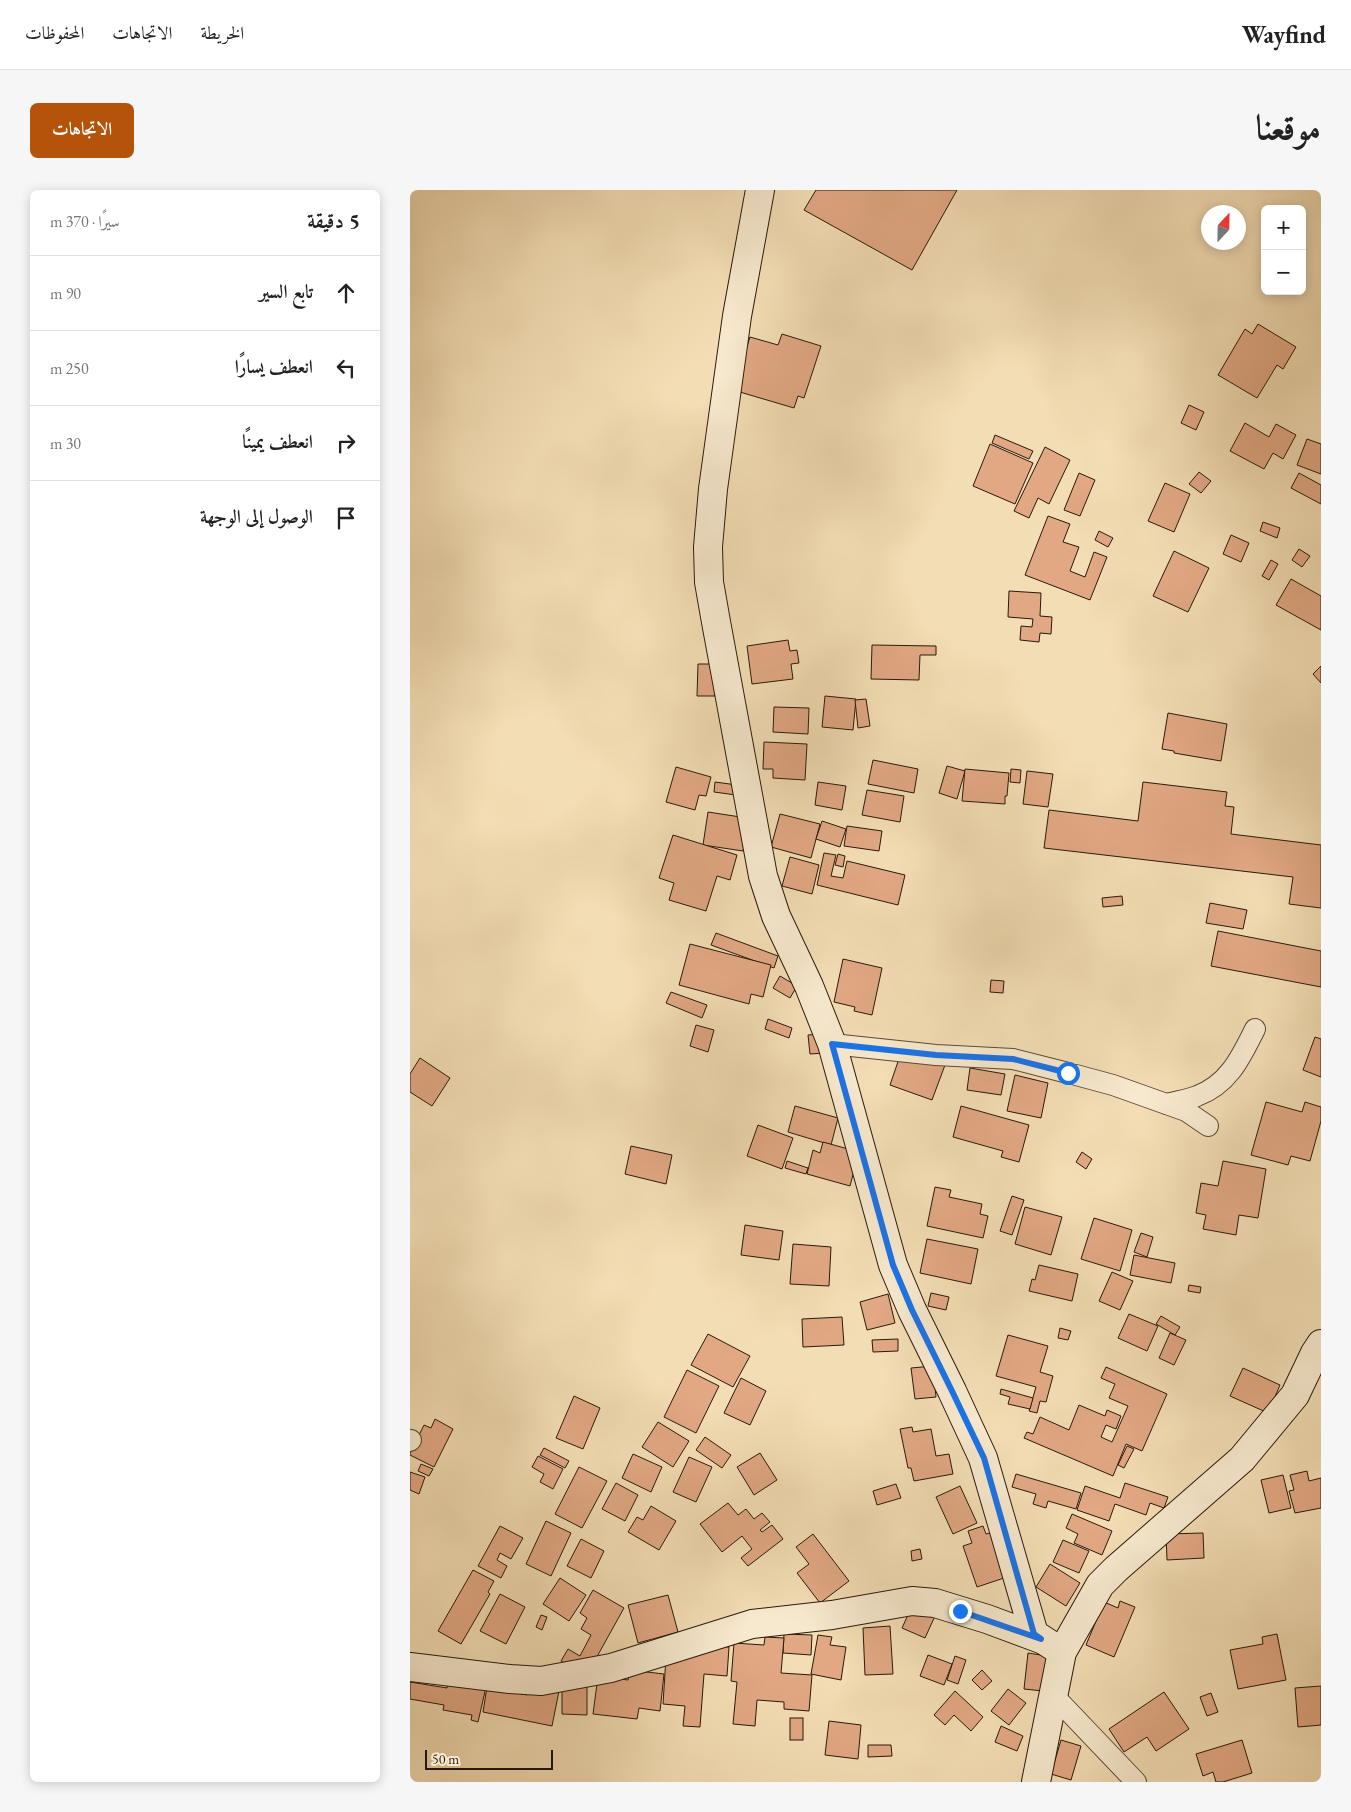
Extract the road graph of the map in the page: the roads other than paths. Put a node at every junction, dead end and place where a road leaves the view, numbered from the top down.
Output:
1 (760, 190) edge
2 (1255, 1029) dead end
3 (832, 1044) junction
4 (1167, 1104) junction
5 (1208, 1126) dead end
6 (1321, 1344) edge
7 (1052, 1645) junction
8 (410, 1667) edge
9 (1054, 1696) junction
10 (1036, 1782) edge
11 (1136, 1782) edge

1 - 3 street
2 - 4 street
3 - 4 street
3 - 7 street
4 - 5 street
6 - 7 street
7 - 8 street
7 - 9 street
9 - 10 street
9 - 11 street

